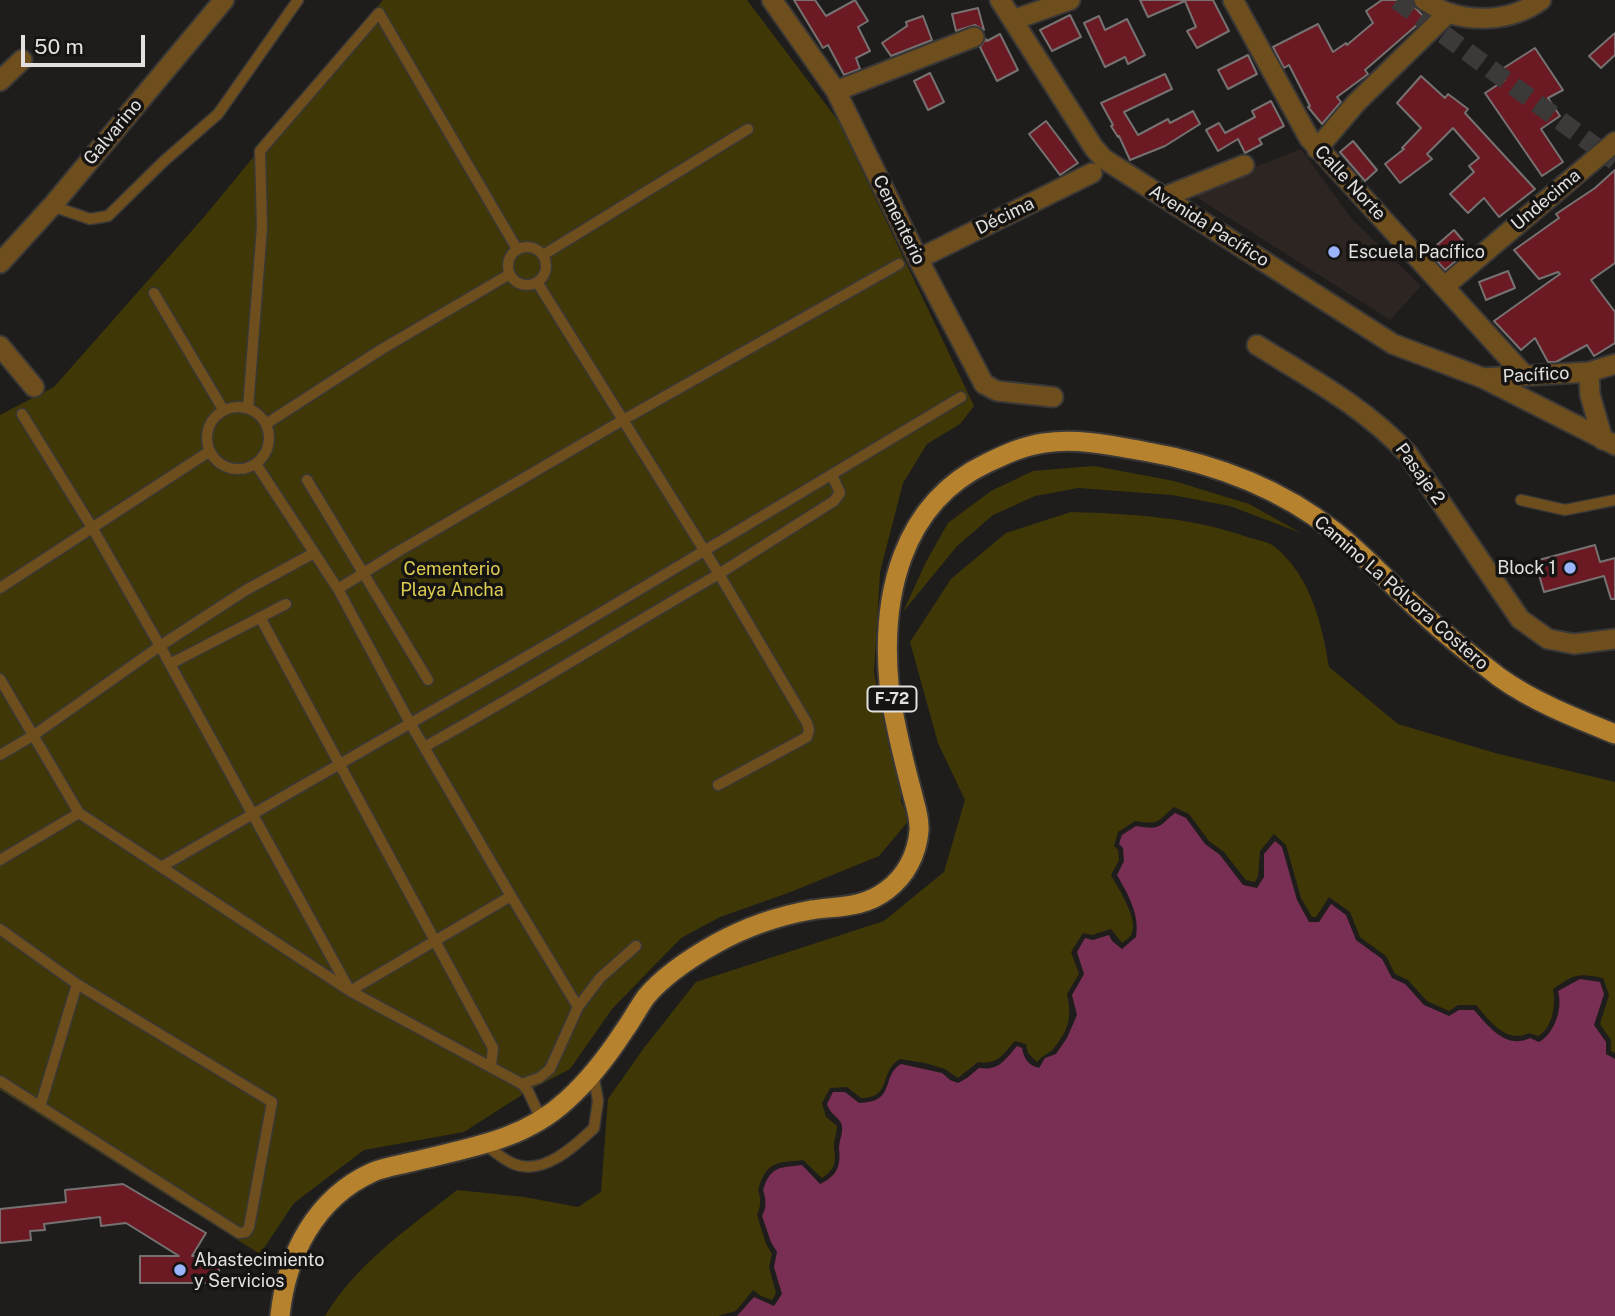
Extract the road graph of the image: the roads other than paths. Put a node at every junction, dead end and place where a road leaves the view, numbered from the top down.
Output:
1 (225, 0) edge
2 (298, 0) edge
3 (772, 0) edge
4 (1000, 0) edge
5 (1070, 0) edge
6 (1233, 0) edge
7 (1424, 0) edge
8 (1541, 0) edge
9 (1448, 13) junction
10 (1013, 20) junction
11 (974, 37) dead end
12 (22, 60) dead end
13 (0, 81) edge
14 (836, 91) junction
15 (748, 129) dead end
16 (1615, 142) edge
17 (1317, 149) junction
18 (1244, 165) dead end
19 (1093, 173) dead end
20 (1164, 197) junction
21 (52, 206) junction
22 (517, 249) junction
23 (543, 255) junction
24 (908, 261) junction
25 (0, 263) edge
26 (510, 274) junction
27 (537, 282) junction
28 (1445, 286) junction
29 (154, 293) dead end
30 (1257, 345) dead end
31 (0, 346) edge
32 (1615, 364) edge
33 (1589, 372) junction
34 (1525, 376) junction
35 (1483, 378) junction
36 (34, 387) dead end
37 (961, 397) dead end
38 (1053, 397) dead end
39 (248, 408) junction
40 (223, 411) junction
41 (22, 414) dead end
42 (623, 420) junction
43 (266, 424) junction
44 (1609, 442) edge
45 (210, 452) junction
46 (256, 464) junction
47 (832, 475) junction
48 (307, 480) dead end
49 (1521, 500) dead end
50 (1615, 500) edge
51 (93, 529) junction
52 (705, 552) junction
53 (314, 553) junction
54 (364, 573) junction
55 (719, 574) junction
56 (0, 588) edge
57 (338, 589) junction
58 (286, 604) dead end
59 (260, 617) junction
60 (1615, 639) edge
61 (160, 646) junction
62 (170, 664) junction
63 (0, 679) edge
64 (428, 680) dead end
65 (410, 723) junction
66 (1615, 734) edge
67 (34, 735) junction
68 (424, 747) junction
69 (0, 755) edge
70 (338, 765) junction
71 (718, 785) dead end
72 (79, 813) junction
73 (254, 815) junction
74 (0, 860) edge
75 (161, 867) junction
76 (511, 896) junction
77 (0, 929) edge
78 (436, 941) junction
79 (636, 946) dead end
80 (78, 984) junction
81 (350, 991) junction
82 (578, 1007) junction
83 (491, 1066) junction
84 (592, 1071) junction
85 (0, 1081) edge
86 (522, 1084) junction
87 (40, 1107) junction
88 (541, 1119) junction
89 (487, 1146) junction
90 (280, 1316) edge

1 - 21 street, Galvarino
2 - 21 lane
3 - 14 street, Cementerio
4 - 10 street, Avenida Pacífico
5 - 10 street
6 - 17 street, Calle Norte
7 - 9 street
8 - 9 street
9 - 17 street
10 - 20 street, Avenida Pacífico
11 - 14 street
12 - 13 street
14 - 24 street, Cementerio
15 - 23 lane
16 - 28 street, Undecima
17 - 28 street, Calle Norte
18 - 20 street
19 - 24 street, Décima
20 - 35 street, Avenida Pacífico
21 - 25 street, Galvarino
22 - 23 lane
22 - 26 lane
22 - 39 lane
23 - 27 lane
24 - 38 street, Cementerio
24 - 42 lane
26 - 27 lane
26 - 43 lane
27 - 42 lane
28 - 34 street, Calle Norte
29 - 40 lane
30 - 60 street, Pasaje 2
31 - 36 street
32 - 33 street, Pacífico
33 - 34 street, Pacífico
33 - 44 street, Pacífico
34 - 35 street, Pacífico
35 - 44 street, Avenida Pacífico
37 - 47 lane
39 - 40 lane
39 - 43 lane
40 - 45 lane
41 - 51 lane
42 - 52 lane
42 - 54 lane
43 - 46 lane
45 - 46 lane
45 - 51 lane
46 - 53 lane
47 - 52 lane
47 - 55 lane
48 - 54 lane
49 - 50 lane
51 - 56 lane
51 - 61 lane
52 - 55 lane
52 - 65 lane
53 - 57 lane
53 - 61 lane
54 - 57 lane
54 - 64 lane
55 - 68 lane
55 - 71 lane
57 - 65 lane
58 - 59 lane
59 - 62 lane
59 - 70 lane
61 - 62 lane
61 - 67 lane
62 - 73 lane
63 - 67 lane
65 - 68 lane
65 - 70 lane
66 - 84 main road, Camino La Pólvora Costero / F-72
67 - 69 lane
67 - 72 lane
68 - 76 lane
70 - 73 lane
70 - 78 lane
72 - 74 lane
72 - 75 lane
73 - 75 lane
73 - 81 lane
75 - 81 lane
76 - 78 lane
76 - 82 lane
77 - 80 lane
78 - 81 lane
78 - 83 lane
79 - 82 lane
80 - 87 lane
80 - 87 lane
81 - 83 lane
82 - 86 lane
83 - 86 lane
84 - 88 main road, Camino La Pólvora Costero / F-72
84 - 89 lane
85 - 87 lane
86 - 88 lane
88 - 89 main road, Camino La Pólvora Costero / F-72
89 - 90 main road, Camino La Pólvora Costero / F-72

